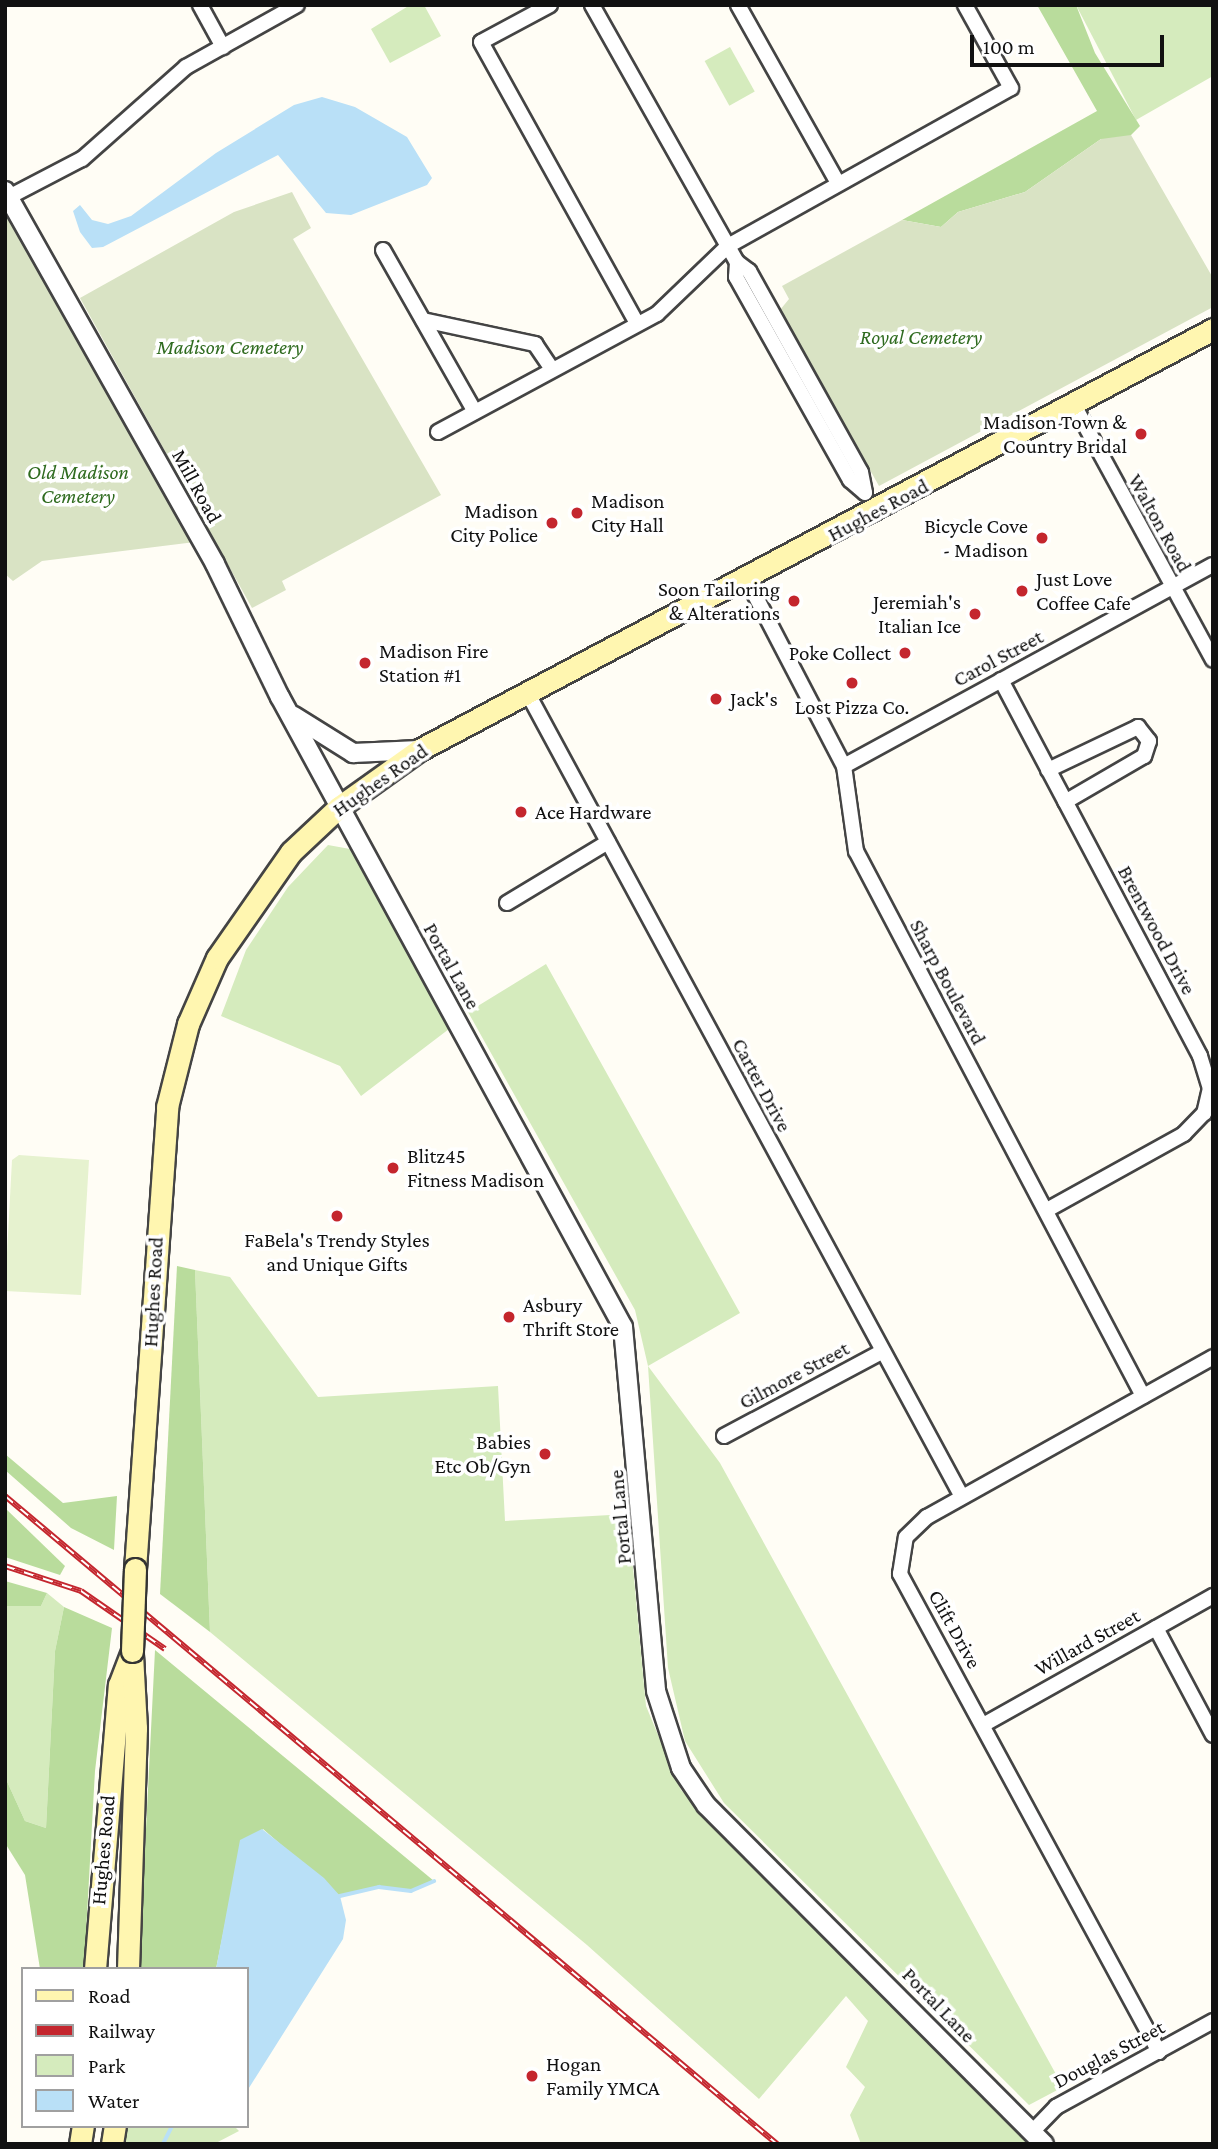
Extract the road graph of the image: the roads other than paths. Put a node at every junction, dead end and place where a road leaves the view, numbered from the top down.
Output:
1 (200, 5) edge
2 (297, 5) edge
3 (550, 5) edge
4 (592, 5) edge
5 (738, 5) edge
6 (965, 5) edge
7 (223, 47) junction
8 (838, 183) junction
9 (6, 195) edge
10 (728, 246) junction
11 (383, 250) dead end
12 (423, 320) junction
13 (637, 324) junction
14 (1213, 329) edge
15 (552, 369) junction
16 (1074, 405) junction
17 (475, 412) junction
18 (438, 432) dead end
19 (877, 512) junction
20 (1213, 565) edge
21 (746, 578) junction
22 (1171, 587) junction
23 (1213, 660) edge
24 (1001, 680) junction
25 (527, 692) junction
26 (288, 712) junction
27 (419, 750) junction
28 (844, 766) junction
29 (1048, 770) junction
30 (1065, 802) junction
31 (339, 807) junction
32 (608, 842) junction
33 (507, 903) dead end
34 (1047, 1210) junction
35 (883, 1351) junction
36 (1213, 1357) edge
37 (1143, 1396) junction
38 (724, 1436) dead end
39 (962, 1497) junction
40 (1213, 1596) edge
41 (1156, 1628) junction
42 (132, 1651) junction
43 (983, 1724) junction
44 (1213, 1735) edge
45 (95, 1967) edge
46 (128, 1967) edge
47 (1213, 2021) edge
48 (1159, 2052) junction
49 (1038, 2138) edge

1 - 7 street
2 - 7 street
3 - 13 street
4 - 10 street
5 - 8 street
6 - 8 street
7 - 9 street
8 - 10 street
9 - 26 street, Mill Road
10 - 13 street
10 - 19 street
11 - 12 street
12 - 15 street
12 - 17 street
13 - 15 street
14 - 16 main road, Hughes Road
15 - 17 street
16 - 19 main road, Hughes Road
16 - 22 street, Walton Road
17 - 18 street
19 - 21 main road, Hughes Road
20 - 22 street, Carol Street
21 - 25 main road, Hughes Road
21 - 28 street, Sharp Boulevard
22 - 23 street, Walton Road
22 - 24 street, Carol Street
24 - 28 street, Carol Street
24 - 29 street, Brentwood Drive
25 - 27 main road, Hughes Road
25 - 32 street, Carter Drive
26 - 27 street
26 - 31 street, Mill Road
27 - 31 main road, Hughes Road
28 - 34 street, Sharp Boulevard
29 - 30 street, Brentwood Drive
29 - 30 street
30 - 34 street, Brentwood Drive
31 - 42 main road, Hughes Road, bridge
31 - 49 street, Portal Lane
32 - 33 street
32 - 35 street, Carter Drive
34 - 37 street, Sharp Boulevard
35 - 38 street, Gilmore Street
35 - 39 street, Carter Drive
36 - 37 street, Clift Drive
37 - 39 street, Clift Drive
39 - 43 street, Clift Drive
40 - 41 street, Willard Street
41 - 43 street, Willard Street
41 - 44 street
42 - 45 main road, Hughes Road
42 - 46 main road, Hughes Road
43 - 48 street, Clift Drive
47 - 48 street, Douglas Street
48 - 49 street, Douglas Street

